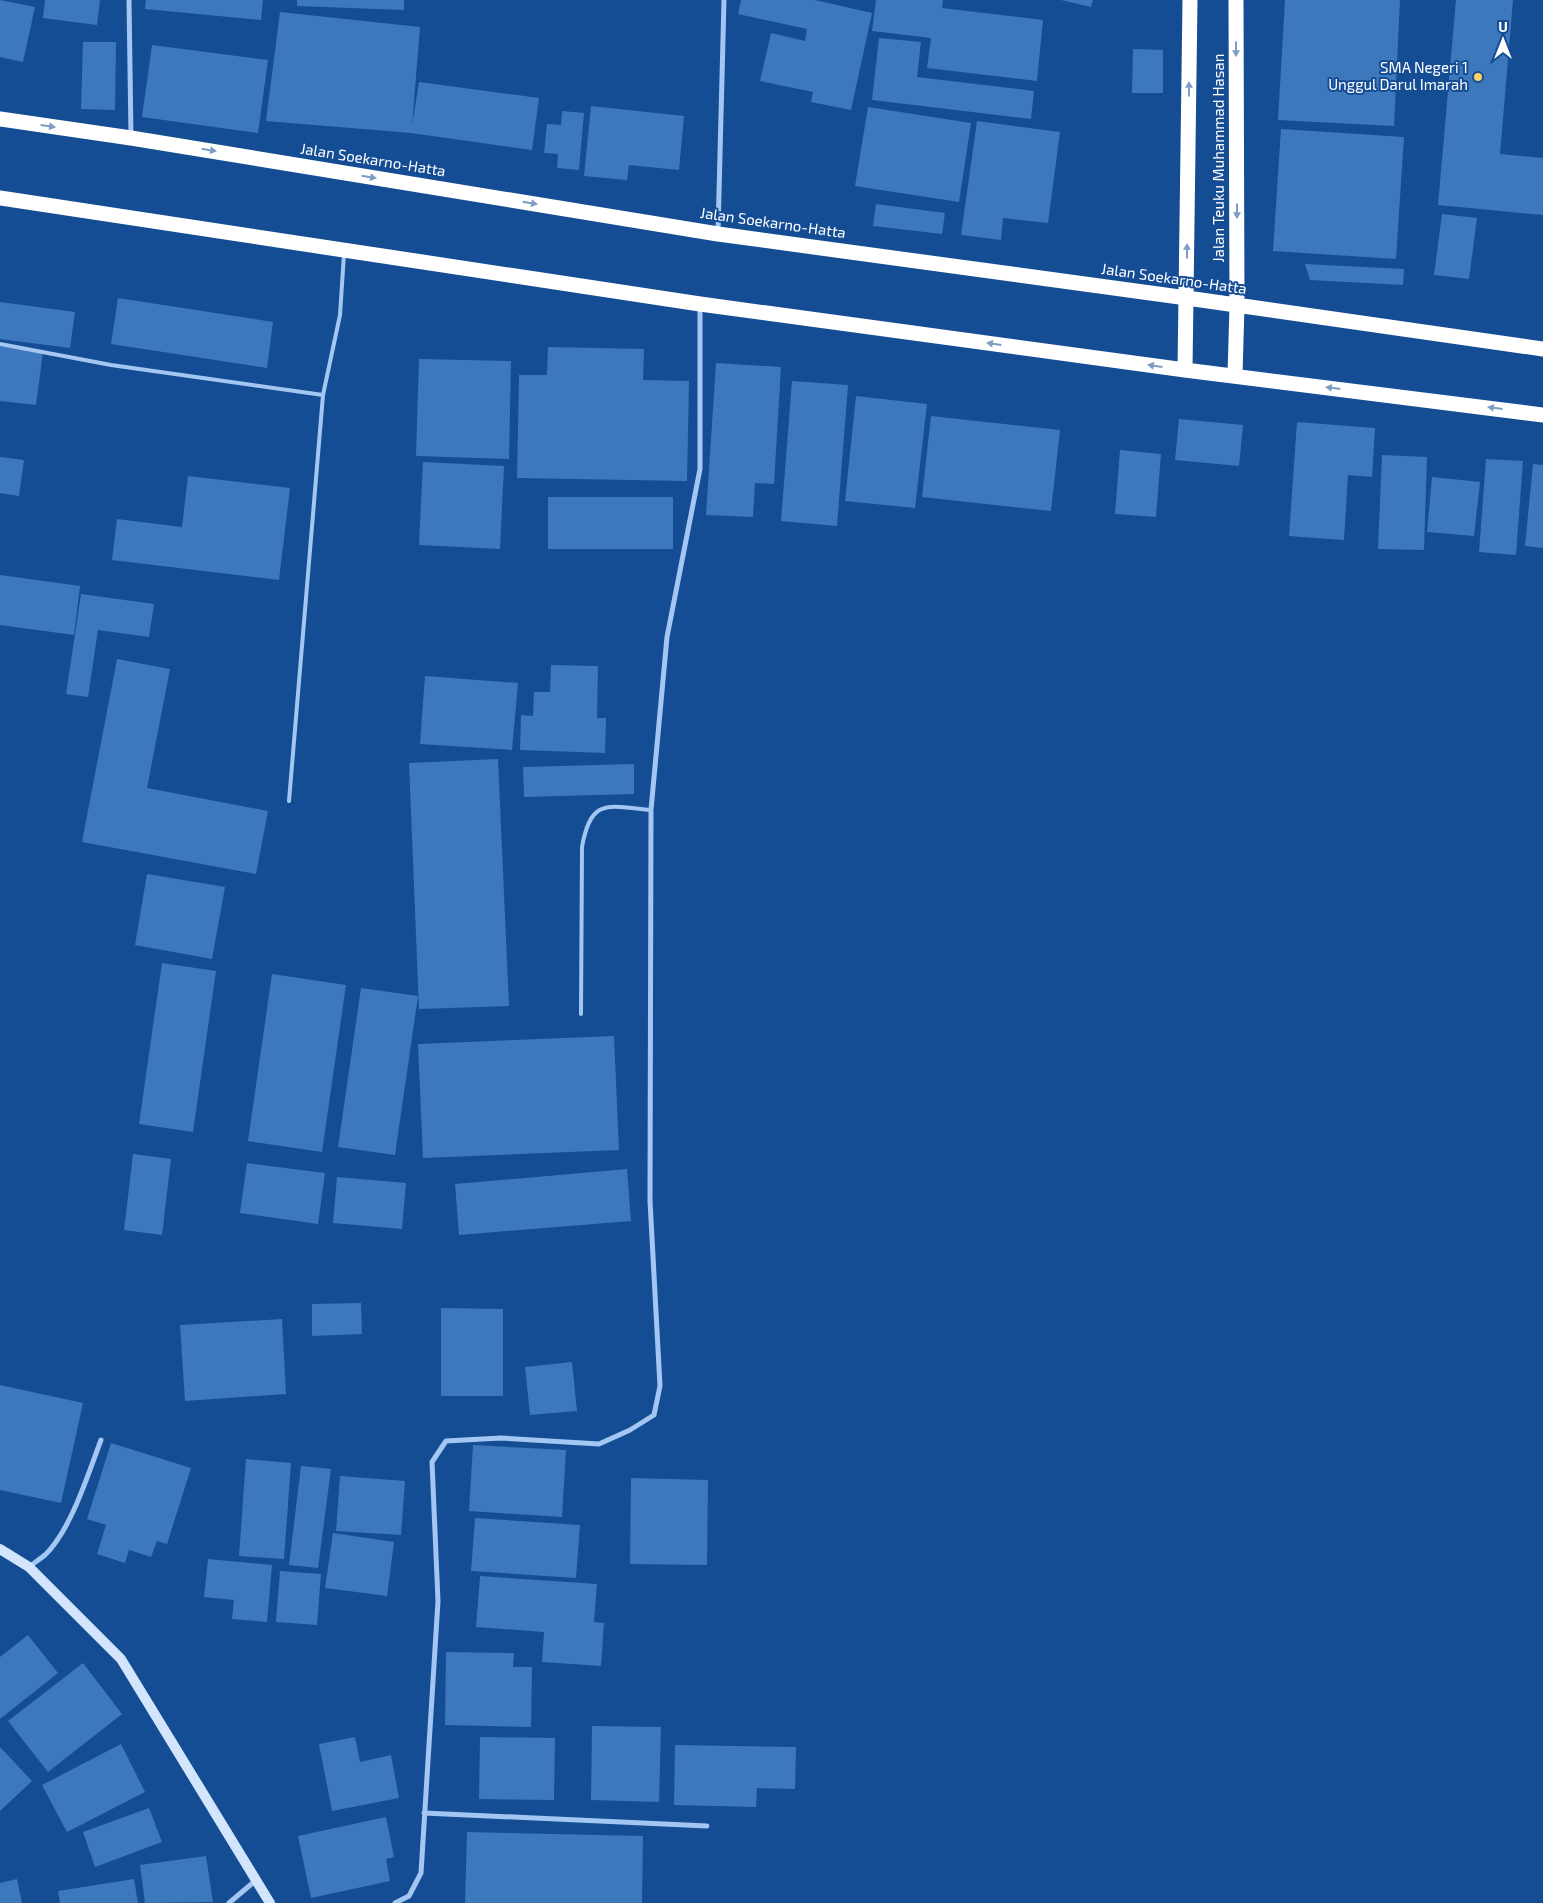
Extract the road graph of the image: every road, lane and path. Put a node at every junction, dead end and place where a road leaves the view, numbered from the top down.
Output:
1 (129, 0) edge
2 (724, 0) edge
3 (1190, 0) edge
4 (1236, 0) edge
5 (0, 119) edge
6 (131, 138) junction
7 (0, 198) edge
8 (718, 234) junction
9 (344, 249) junction
10 (1187, 298) junction
11 (700, 304) junction
12 (1237, 306) junction
13 (0, 344) edge
14 (1543, 349) edge
15 (1185, 370) junction
16 (1235, 375) junction
17 (323, 395) junction
18 (1543, 415) edge
19 (289, 801) dead end
20 (650, 810) junction
21 (582, 1014) dead end
22 (100, 1440) dead end
23 (0, 1548) edge
24 (29, 1567) junction
25 (424, 1813) junction
26 (707, 1826) dead end
27 (255, 1880) junction
28 (229, 1903) edge
29 (270, 1903) edge
30 (395, 1903) edge

1 - 6 street
2 - 8 street
10 -> 3 highway, Jalan Teuku Muhammad Hasan
4 -> 12 highway, Jalan Teuku Muhammad Hasan
5 -> 6 highway, Jalan Soekarno-Hatta
6 -> 8 highway, Jalan Soekarno-Hatta
7 - 9 highway
8 - 10 highway, Jalan Soekarno-Hatta
9 - 11 highway
9 - 17 lane
10 - 12 highway, Jalan Soekarno-Hatta
10 - 15 highway, Jalan Teuku Muhammad Hasan
15 -> 11 highway
11 - 20 street
12 - 14 highway, Jalan Soekarno-Hatta
12 - 16 highway, Jalan Teuku Muhammad Hasan
13 - 17 lane
15 - 16 highway
18 -> 16 highway
17 - 19 lane
20 - 21 lane
20 - 25 street
22 - 24 street
23 - 24 main road
24 - 27 main road
25 - 26 street
25 - 30 street
27 - 28 street
27 - 29 main road

